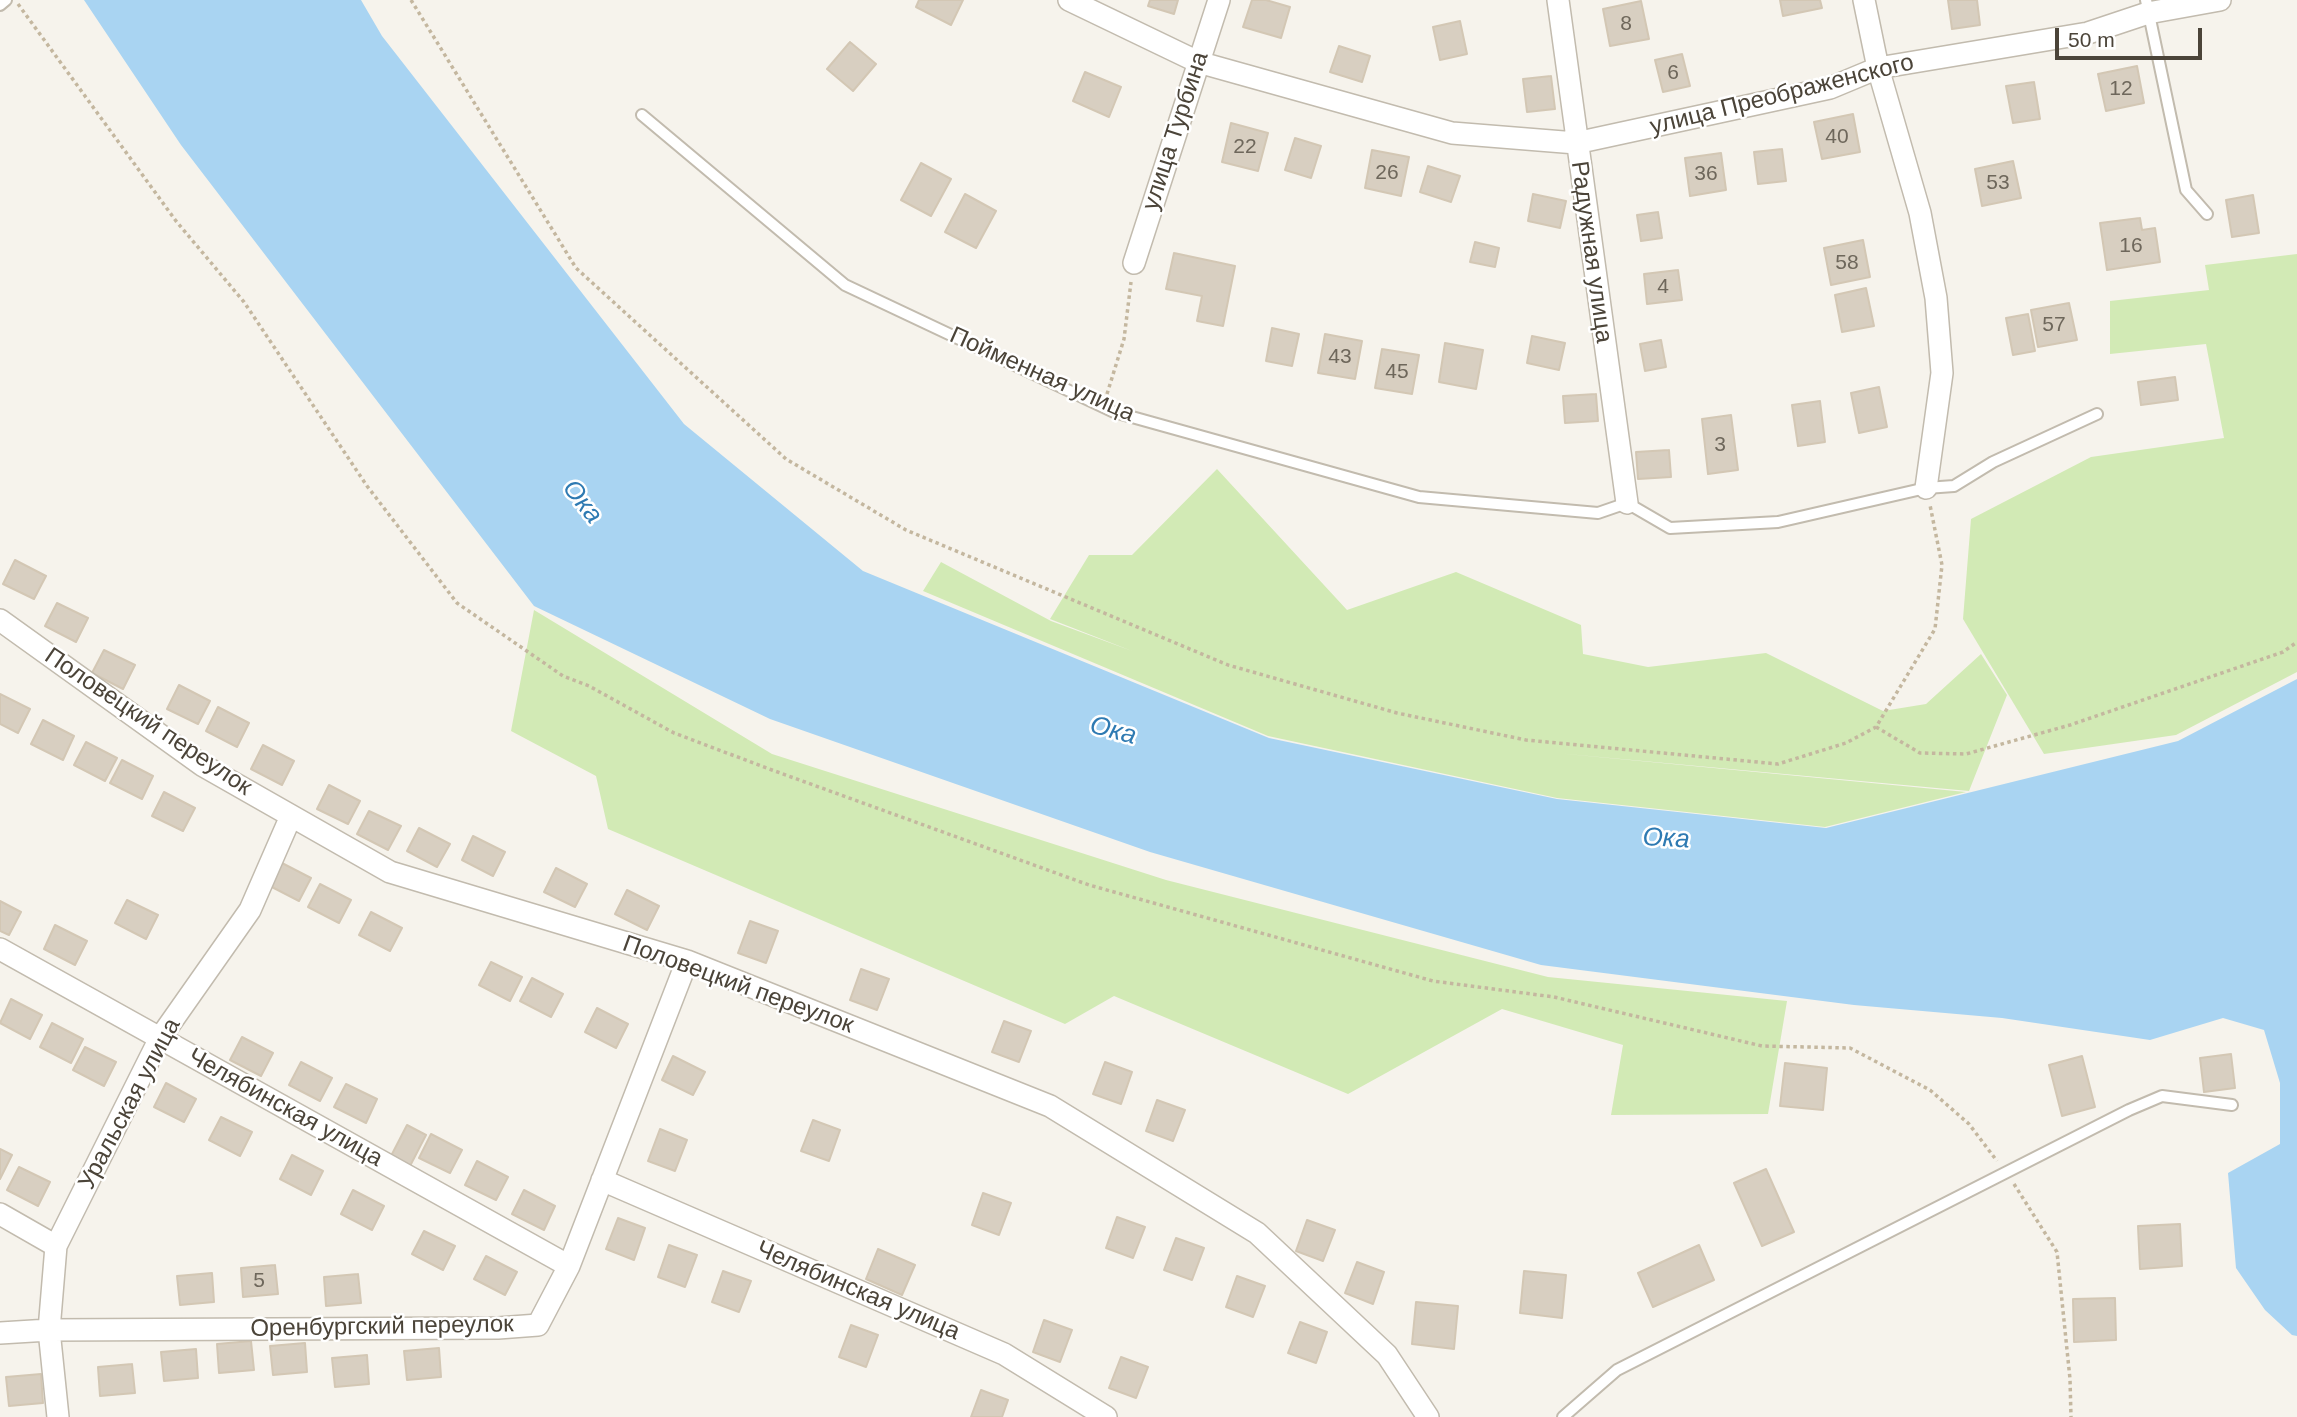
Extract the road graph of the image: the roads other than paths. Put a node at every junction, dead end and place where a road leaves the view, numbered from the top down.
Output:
1 (6, 0) edge
2 (1069, 0) edge
3 (1219, 0) edge
4 (1558, 0) edge
5 (1864, 0) edge
6 (2220, 0) edge
7 (0, 5) edge
8 (2147, 7) edge
9 (1198, 62) junction
10 (1878, 68) junction
11 (642, 115) dead end
12 (1576, 143) junction
13 (2207, 214) dead end
14 (1134, 263) road end
15 (2097, 414) dead end
16 (1926, 488) junction
17 (1626, 503) junction
18 (0, 620) edge
19 (292, 816) junction
20 (0, 949) edge
21 (687, 961) junction
22 (160, 1038) junction
23 (2232, 1105) dead end
24 (602, 1180) junction
25 (0, 1214) edge
26 (56, 1246) junction
27 (569, 1266) junction
28 (49, 1330) junction
29 (0, 1333) edge
30 (58, 1417) edge
31 (1106, 1417) edge
32 (1429, 1417) edge
33 (1563, 1417) edge

1 - 7 lane
2 - 9 street, улица Преображенского
3 - 9 street, улица Турбина
4 - 12 street, Радужная улица
5 - 10 street
6 - 8 street, улица Преображенского
8 - 10 street, улица Преображенского
8 - 13 lane
9 - 12 street, улица Преображенского
9 - 14 street, улица Турбина
10 - 12 street, улица Преображенского
10 - 16 street
11 - 17 lane, Пойменная улица
12 - 17 street, Радужная улица
15 - 16 lane
16 - 17 lane
18 - 19 street, Половецкий переулок
19 - 21 street, Половецкий переулок
19 - 22 street, Уральская улица
20 - 22 street, Челябинская улица
21 - 24 street, Оренбургский переулок
21 - 32 street, Половецкий переулок
22 - 26 street, Уральская улица
22 - 27 street, Челябинская улица
23 - 33 lane
24 - 27 street, Оренбургский переулок
24 - 31 street, Челябинская улица
25 - 26 street
26 - 28 street, Уральская улица
27 - 28 street, Оренбургский переулок
28 - 29 street, Оренбургский переулок
28 - 30 street, Уральская улица

